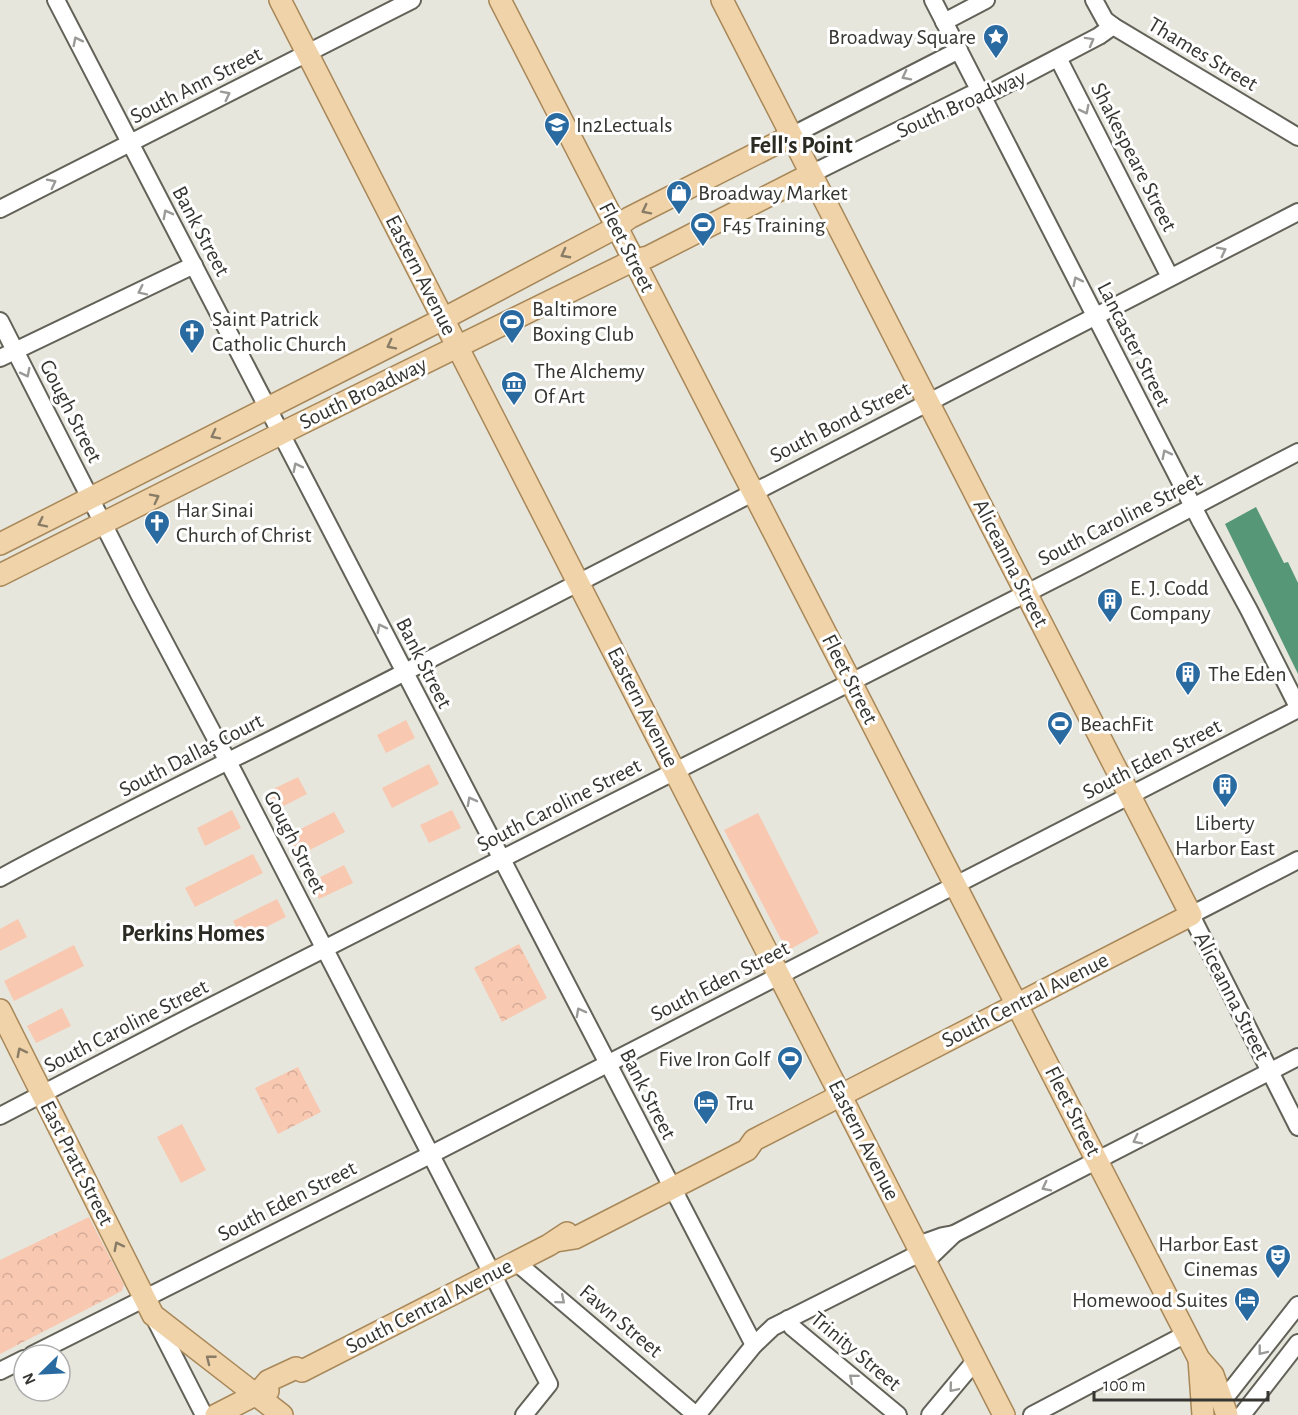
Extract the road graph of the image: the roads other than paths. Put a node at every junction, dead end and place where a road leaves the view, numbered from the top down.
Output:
1 (56, 0) edge
2 (280, 0) edge
3 (412, 0) edge
4 (500, 0) edge
5 (722, 0) edge
6 (933, 0) edge
7 (986, 0) edge
8 (1101, 4) edge
9 (944, 22) junction
10 (1113, 26) junction
11 (959, 50) junction
12 (308, 54) junction
13 (1058, 58) junction
14 (981, 94) junction
15 (791, 136) junction
16 (1298, 137) edge
17 (130, 143) junction
18 (811, 174) junction
19 (0, 209) edge
20 (1298, 212) edge
21 (617, 227) junction
22 (634, 260) junction
23 (195, 265) junction
24 (1170, 277) junction
25 (1095, 316) junction
26 (443, 319) junction
27 (0, 321) edge
28 (458, 346) junction
29 (8, 355) edge
30 (927, 402) junction
31 (267, 408) junction
32 (280, 434) junction
33 (1298, 452) edge
34 (754, 492) junction
35 (91, 499) junction
36 (1193, 506) junction
37 (103, 524) junction
38 (0, 544) edge
39 (0, 576) edge
40 (579, 582) junction
41 (1027, 593) junction
42 (404, 673) junction
43 (851, 681) junction
44 (1298, 708) edge
45 (227, 761) junction
46 (675, 771) junction
47 (1130, 796) junction
48 (501, 860) junction
49 (1298, 860) edge
50 (0, 878) edge
51 (956, 885) junction
52 (1191, 915) junction
53 (325, 950) junction
54 (780, 975) junction
55 (1017, 1004) junction
56 (0, 1010) edge
57 (1298, 1057) edge
58 (607, 1064) junction
59 (1270, 1071) junction
60 (841, 1094) junction
61 (42, 1095) junction
62 (0, 1116) edge
63 (1298, 1127) edge
64 (430, 1155) junction
65 (1098, 1160) junction
66 (669, 1183) junction
67 (922, 1252) junction
68 (516, 1262) junction
69 (492, 1275) junction
70 (1298, 1305) edge
71 (149, 1306) junction
72 (788, 1319) junction
73 (1186, 1334) junction
74 (61, 1343) edge
75 (1298, 1343) edge
76 (754, 1345) junction
77 (1199, 1359) junction
78 (976, 1360) junction
79 (257, 1394) junction
80 (1220, 1411) edge
81 (204, 1415) edge
82 (216, 1415) edge
83 (282, 1415) edge
84 (524, 1415) edge
85 (696, 1415) edge
86 (898, 1415) edge
87 (930, 1415) edge
88 (1004, 1415) edge
89 (1032, 1415) edge
90 (1203, 1415) edge
91 (1242, 1415) edge

17 -> 1 street, Bank Street
2 - 12 main road, Eastern Avenue
3 - 12 street, South Ann Street
4 - 21 main road, Fleet Street
5 - 15 main road, Aliceanna Street
6 - 9 street, Lancaster Street
7 - 9 street
8 - 10 street, Thames Street
9 - 11 street, Lancaster Street
13 -> 10 street, South Broadway
10 - 16 street, Thames Street
11 - 14 street, Lancaster Street
11 -> 15 street, South Broadway
17 -> 12 street, South Ann Street
12 - 26 main road, Eastern Avenue
13 - 14 street, South Broadway
13 -> 24 street, Shakespeare Street
14 - 18 street, South Broadway
25 -> 14 street, Lancaster Street
15 - 18 main road, Aliceanna Street
15 -> 21 main road, South Broadway
19 -> 17 street, South Ann Street
23 -> 17 street, Bank Street
18 - 22 main road, South Broadway
18 - 30 main road, Aliceanna Street
24 -> 20 street, South Bond Street
21 - 22 main road, Fleet Street
21 -> 26 main road, South Broadway
22 - 28 main road, South Broadway
22 - 34 main road, Fleet Street
23 -> 29 street
23 - 31 street, Bank Street
24 - 25 street, South Bond Street
25 - 30 street, South Bond Street
36 -> 25 street, Lancaster Street
26 - 28 main road, Eastern Avenue
26 -> 31 main road, South Broadway
27 - 29 street, Gough Street
28 - 32 main road, South Broadway
28 - 40 main road, Eastern Avenue
29 -> 35 street, Gough Street
30 - 34 street, South Bond Street
30 - 41 main road, Aliceanna Street
31 - 32 street, Bank Street
31 -> 35 main road, South Broadway
37 -> 32 main road, South Broadway
42 -> 32 street, Bank Street
33 - 36 street, South Caroline Street
34 - 40 street, South Bond Street
34 - 43 main road, Fleet Street
35 - 37 street, Gough Street
35 -> 38 main road, South Broadway
36 - 41 street, South Caroline Street
36 - 44 street, Lancaster Street
37 - 39 main road, South Broadway
37 - 45 street, Gough Street
40 - 42 street, South Bond Street
40 - 46 main road, Eastern Avenue
41 - 43 street, South Caroline Street
41 - 47 main road, Aliceanna Street
42 - 45 street, South Dallas Court
48 -> 42 street, Bank Street
43 - 46 street, South Caroline Street
43 - 51 main road, Fleet Street
44 - 47 street, South Eden Street
45 - 50 street, South Dallas Court
45 - 53 street, Gough Street
46 - 48 street, South Caroline Street
46 - 54 main road, Eastern Avenue
47 - 51 street, South Eden Street
47 - 52 main road, Aliceanna Street
48 - 53 street, South Caroline Street
58 -> 48 street, Bank Street
49 - 52 street, South Central Avenue
51 - 54 street, South Eden Street
51 - 55 main road, Fleet Street
52 - 55 main road, South Central Avenue
52 - 59 street, Aliceanna Street
53 - 61 street, South Caroline Street
53 - 64 street, Gough Street
54 - 58 street, South Eden Street
54 - 60 main road, Eastern Avenue
55 - 60 main road, South Central Avenue
55 - 65 main road, Fleet Street
61 -> 56 main road, East Pratt Street
57 - 59 street
58 - 64 street, South Eden Street
58 - 66 street, Bank Street
59 - 63 street, Aliceanna Street
59 -> 65 street
60 - 66 main road, South Central Avenue
60 - 67 main road, Eastern Avenue
61 - 62 street, South Caroline Street
71 -> 61 main road, East Pratt Street
64 - 69 street, Gough Street
64 - 71 street, South Eden Street
65 -> 67 street
65 - 73 main road, Fleet Street
66 - 68 main road, South Central Avenue
66 - 76 street, Bank Street
67 - 72 street
67 - 78 main road, Eastern Avenue
68 - 69 main road, South Central Avenue
68 -> 85 street, Fawn Street
69 - 79 main road, South Central Avenue
69 - 84 street, Gough Street
70 -> 80 street
71 - 74 street, South Eden Street
79 -> 71 main road, East Pratt Street
71 - 81 street, East Pratt Street
72 - 76 street
86 -> 72 street, Trinity Street
73 - 77 main road, Fleet Street
73 - 89 street
75 - 91 street
76 - 85 street
77 - 80 main road, Fleet Street
77 - 90 main road, Fleet Street
78 -> 87 street
78 - 88 main road, Eastern Avenue
79 - 82 main road, South Central Avenue
79 - 83 main road, East Pratt Street

